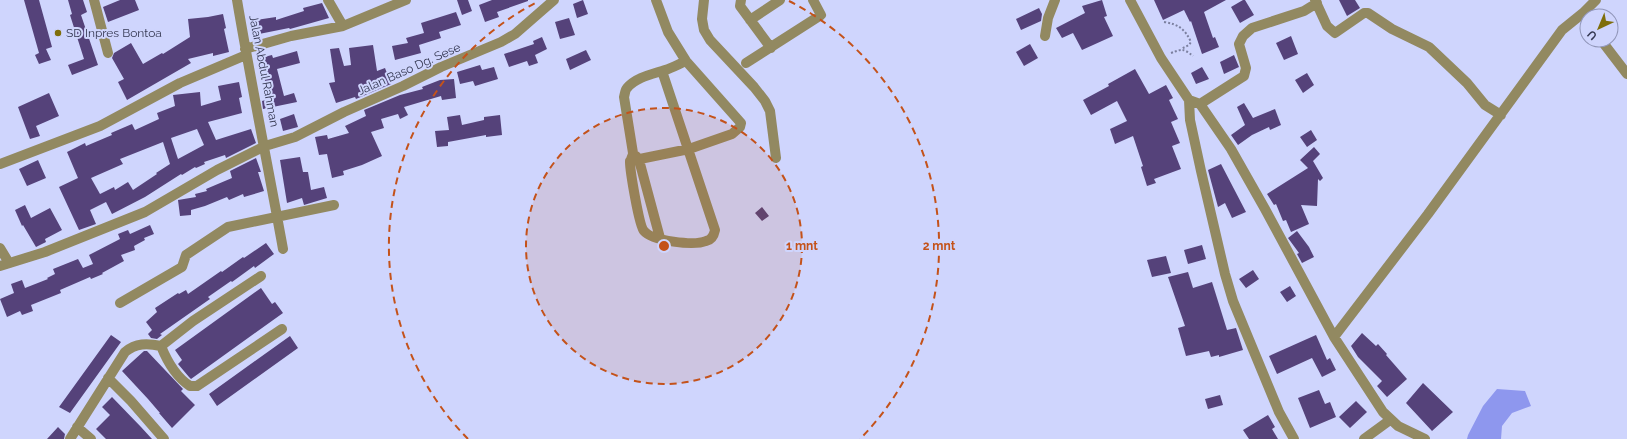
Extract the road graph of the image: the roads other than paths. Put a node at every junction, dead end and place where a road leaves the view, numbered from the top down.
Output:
1 (94, 0) edge
2 (237, 0) edge
3 (328, 0) edge
4 (406, 0) edge
5 (554, 0) edge
6 (656, 0) edge
7 (704, 0) edge
8 (741, 0) edge
9 (780, 0) edge
10 (813, 0) edge
11 (1055, 0) edge
12 (1130, 0) edge
13 (1316, 2) edge
14 (768, 3) edge
15 (750, 20) junction
16 (1579, 20) edge
17 (343, 26) junction
18 (1045, 36) dead end
19 (770, 48) junction
20 (1607, 48) edge
21 (246, 52) junction
22 (108, 53) dead end
23 (686, 61) junction
24 (746, 63) dead end
25 (662, 71) junction
26 (1627, 74) edge
27 (1189, 100) junction
28 (1200, 104) junction
29 (1501, 115) junction
30 (265, 146) junction
31 (689, 149) junction
32 (634, 158) junction
33 (776, 158) dead end
34 (0, 164) edge
35 (334, 205) dead end
36 (277, 216) junction
37 (660, 238) junction
38 (0, 248) edge
39 (283, 249) dead end
40 (4, 265) edge
41 (261, 276) dead end
42 (120, 303) dead end
43 (282, 329) dead end
44 (1334, 337) junction
45 (161, 346) junction
46 (108, 378) junction
47 (1390, 420) junction
48 (78, 427) junction
49 (70, 439) edge
50 (91, 439) edge
51 (164, 439) edge
52 (1294, 439) edge
53 (1364, 439) edge
54 (1425, 439) edge

1 - 22 street
2 - 21 street, Jalan Abdul Rahman
3 - 17 street
4 - 17 street
5 - 30 street, Jalan Baso Dg. Sese
6 - 23 street
7 - 33 street
8 - 15 street
9 - 14 street
10 - 19 street
11 - 18 street
12 - 27 street
13 - 28 street
13 - 29 street
14 - 15 street
15 - 19 street
16 - 29 street
17 - 21 street
19 - 24 street
20 - 26 street
21 - 30 street, Jalan Abdul Rahman
21 - 34 street
23 - 25 street
23 - 31 street
25 - 31 street
25 - 32 street
27 - 28 street
27 - 52 street
28 - 44 street
29 - 44 street
30 - 36 street, Jalan Abdul Rahman
30 - 40 street, Jalan Baso Dg. Sese
31 - 32 street
31 - 37 street
32 - 37 street
32 - 37 street
35 - 36 street
36 - 39 street, Jalan Abdul Rahman
36 - 42 street
38 - 40 street
41 - 45 street
43 - 45 street
44 - 47 street
45 - 46 street
46 - 48 street
46 - 51 street
47 - 53 street
47 - 54 street
48 - 49 street
48 - 50 street

